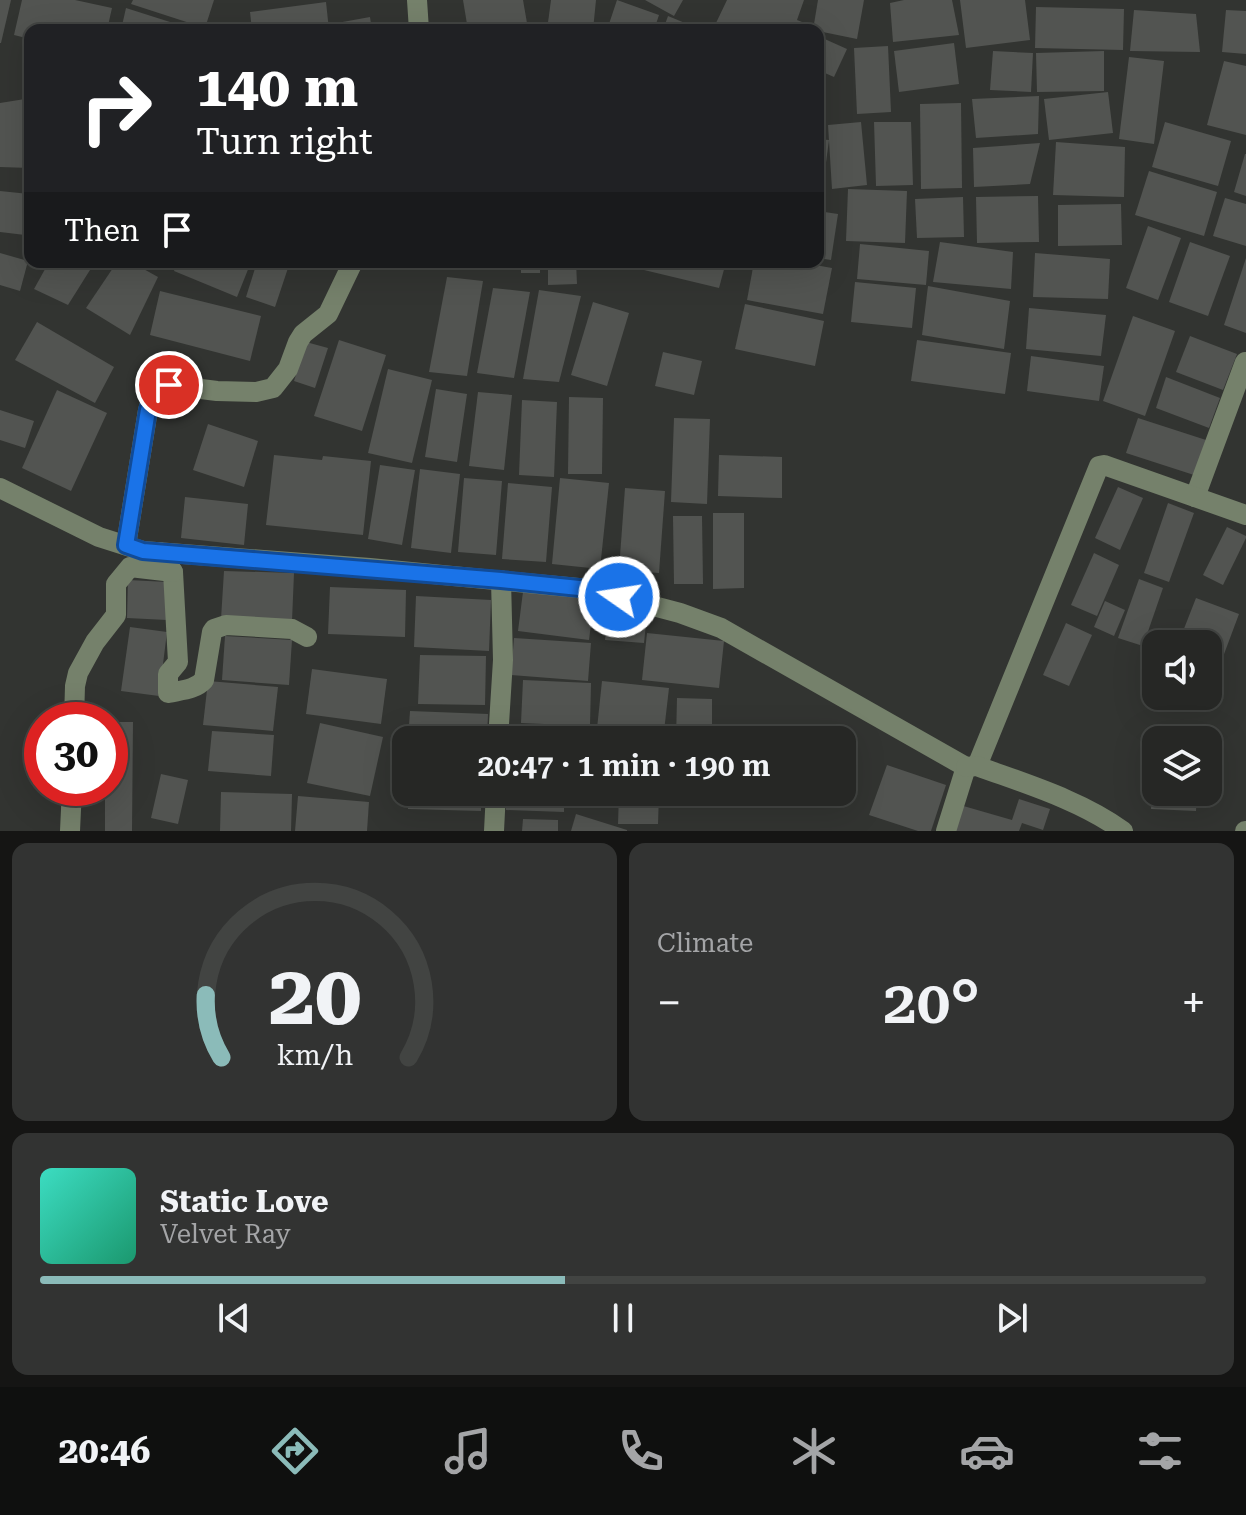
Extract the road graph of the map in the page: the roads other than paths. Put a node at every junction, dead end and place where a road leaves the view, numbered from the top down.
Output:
1 (417, 0) edge
2 (419, 24) edge
3 (350, 268) edge
4 (1245, 362) edge
5 (0, 488) edge
6 (1195, 497) junction
7 (1246, 515) edge
8 (126, 545) junction
9 (160, 552) junction
10 (173, 572) junction
11 (501, 580) junction
12 (307, 637) dead end
13 (75, 702) edge
14 (499, 726) edge
15 (971, 766) junction
16 (71, 806) edge
17 (495, 806) edge
18 (70, 831) edge
19 (494, 831) edge
20 (946, 831) edge
21 (1123, 831) edge

1 - 2 street
3 - 8 street
4 - 6 street
5 - 8 street
6 - 7 street
6 - 15 street
8 - 9 street
9 - 10 street
9 - 11 street
10 - 12 street
10 - 13 street
11 - 14 street
11 - 15 street
15 - 20 street
15 - 21 street
16 - 18 street
17 - 19 street

